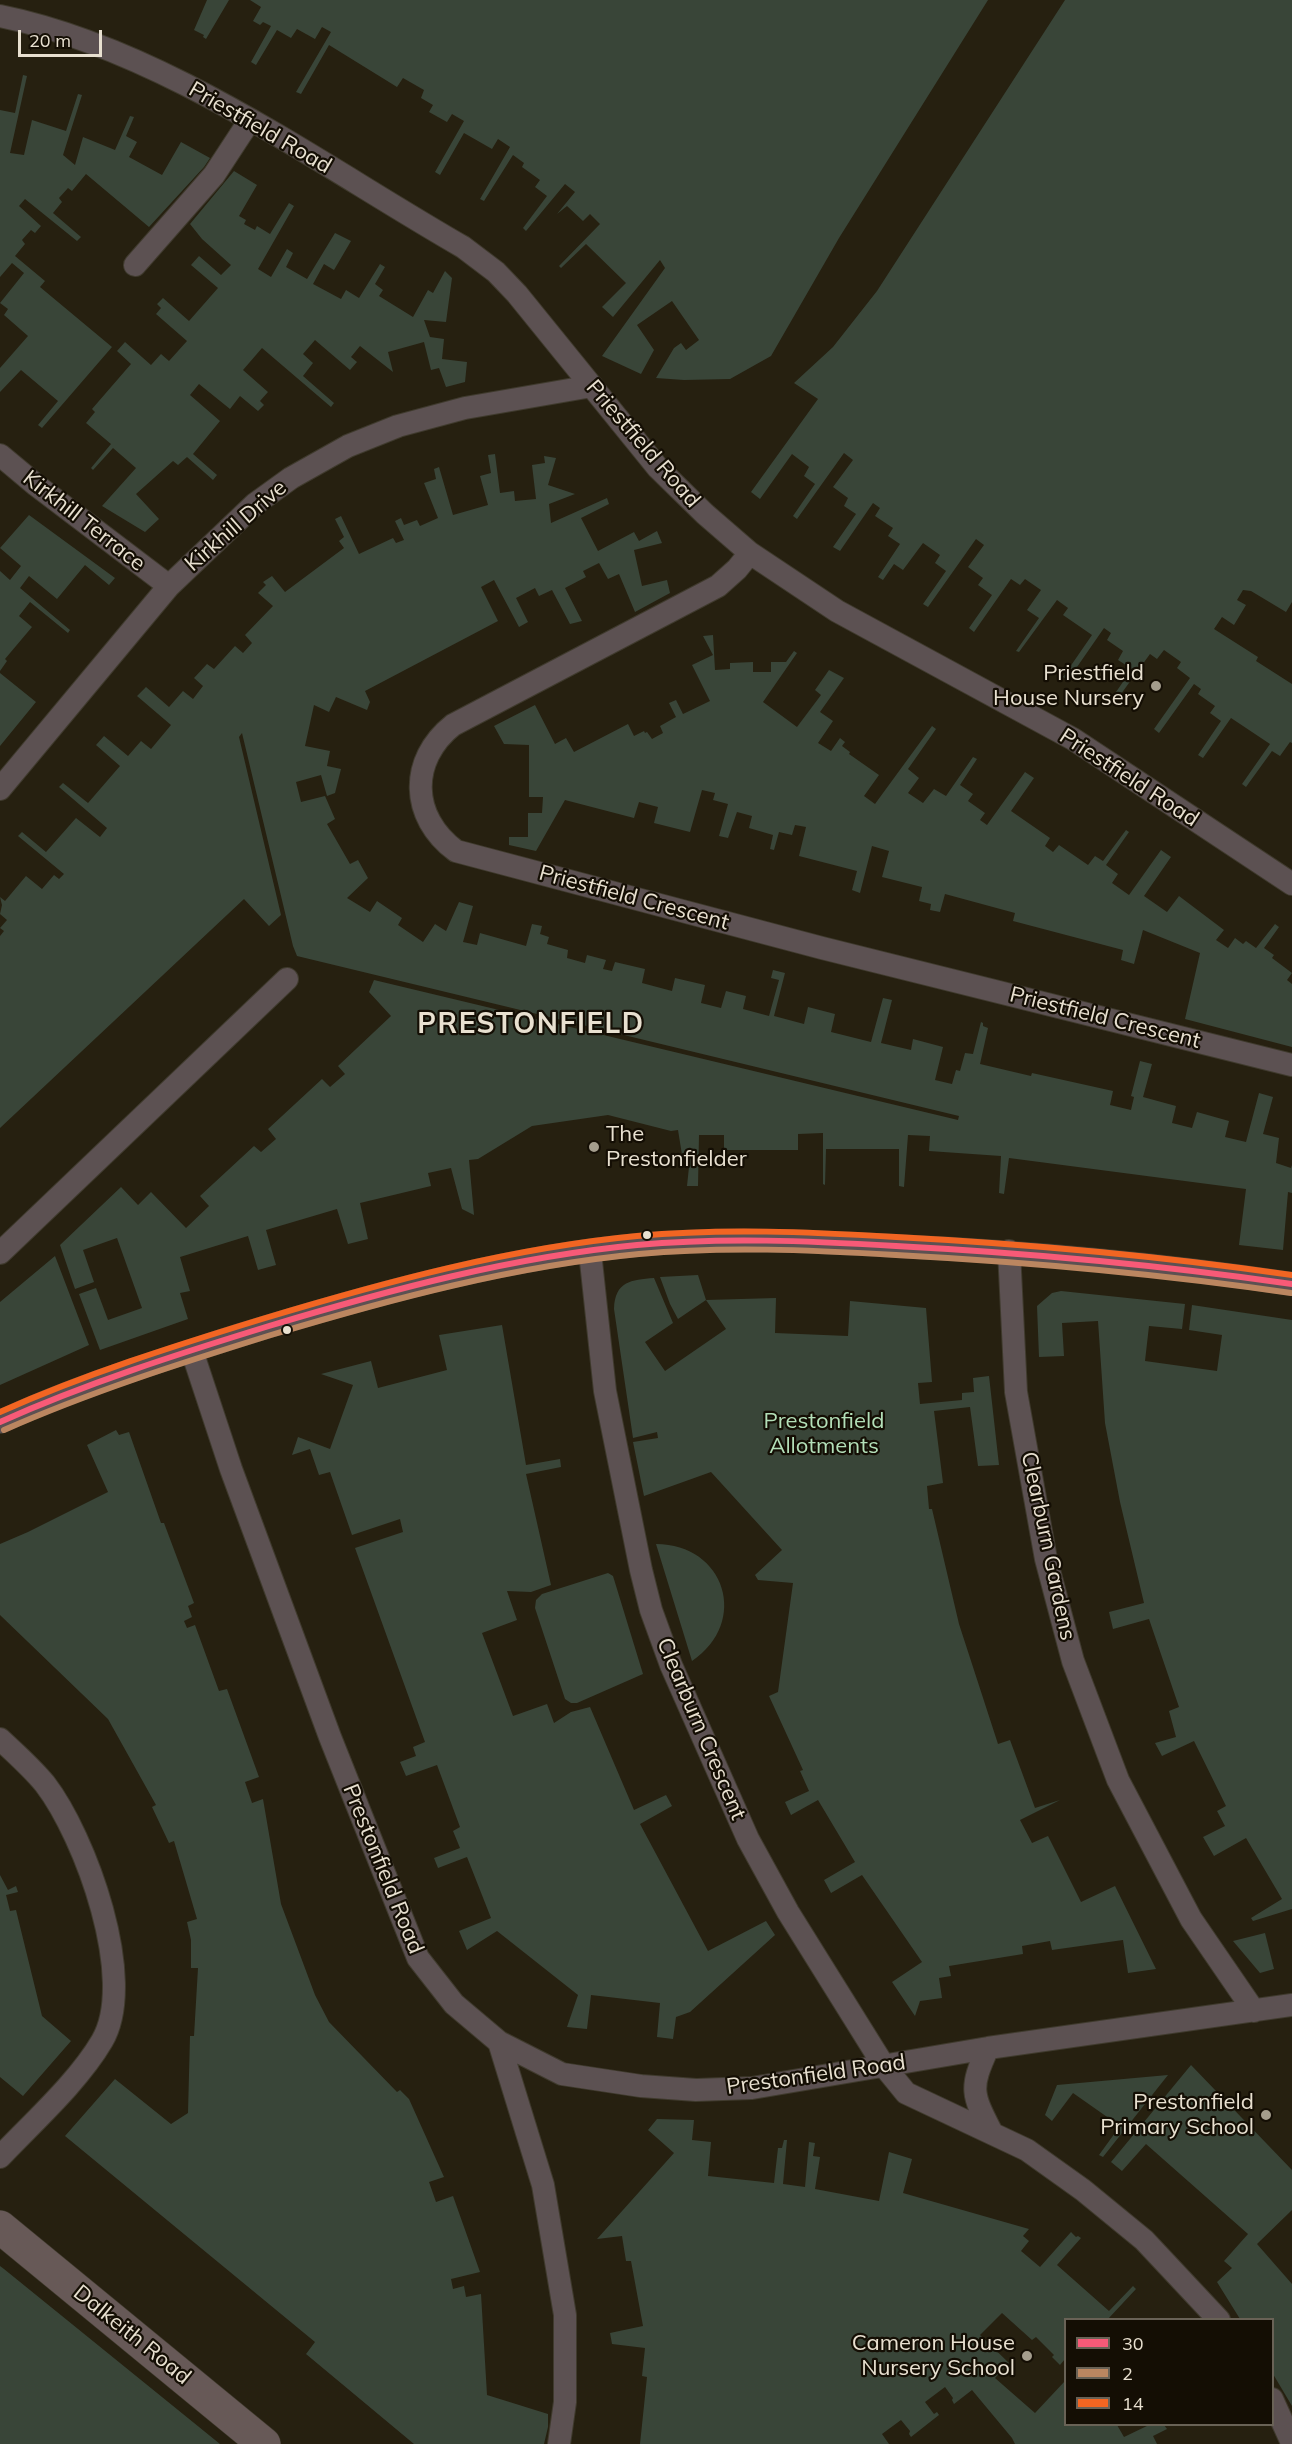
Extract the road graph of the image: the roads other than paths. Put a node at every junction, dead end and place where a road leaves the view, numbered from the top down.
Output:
1 (0, 16) edge
2 (250, 120) junction
3 (135, 265) dead end
4 (591, 386) junction
5 (0, 455) edge
6 (750, 553) junction
7 (169, 586) junction
8 (0, 789) edge
9 (1292, 884) edge
10 (287, 979) dead end
11 (1292, 1065) edge
12 (1008, 1251) junction
13 (590, 1252) junction
14 (0, 1253) edge
15 (1292, 1284) edge
16 (192, 1351) junction
17 (0, 1422) edge
18 (0, 1739) edge
19 (1292, 2005) edge
20 (1254, 2011) junction
21 (499, 2042) junction
22 (988, 2048) junction
23 (884, 2067) junction
24 (992, 2133) junction
25 (0, 2157) edge
26 (0, 2227) edge
27 (1218, 2318) edge
28 (1274, 2403) edge
29 (1292, 2443) edge
30 (264, 2444) edge
31 (559, 2444) edge

1 - 2 street, Priestfield Road
2 - 3 street
2 - 4 street, Priestfield Road
4 - 6 street, Priestfield Road
4 - 7 street, Kirkhill Drive
5 - 7 street, Kirkhill Terrace
6 - 9 street, Priestfield Road
6 - 11 street, Priestfield Crescent
7 - 8 street, Kirkhill Drive
10 - 14 street
12 - 13 street
12 - 15 street
12 - 20 street, Clearburn Gardens
13 - 16 street
13 - 23 street, Clearburn Crescent
16 - 17 street
16 - 21 street, Prestonfield Road
18 - 25 street
19 - 20 street, Prestonfield Road
20 - 22 street, Prestonfield Road
21 - 23 street, Prestonfield Road
21 - 31 street
22 - 23 street, Prestonfield Road
22 - 24 street
23 - 24 street, Clearburn Crescent
24 - 27 street, Clearburn Crescent
26 - 30 main road, Dalkeith Road
28 - 29 street

